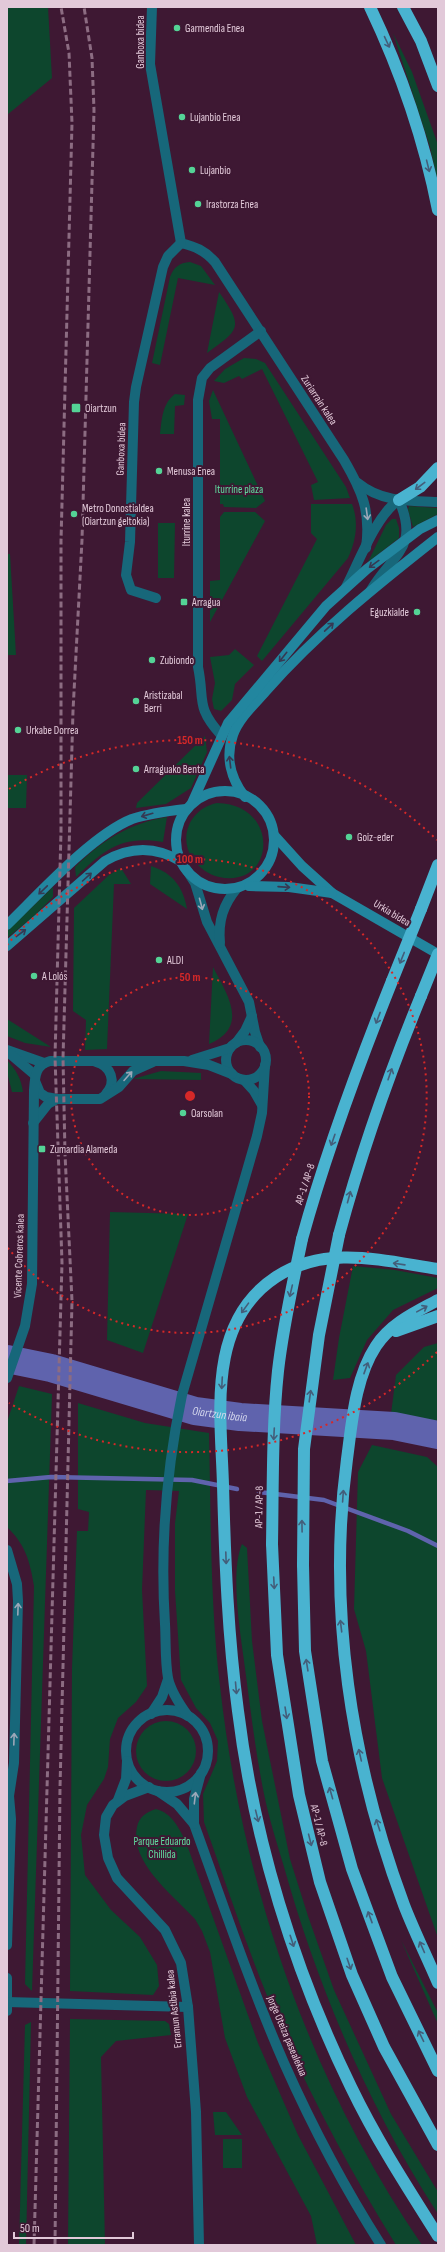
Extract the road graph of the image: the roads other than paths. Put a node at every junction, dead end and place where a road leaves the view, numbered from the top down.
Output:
1 (152, 7) edge
2 (370, 7) edge
3 (403, 7) edge
4 (438, 86) edge
5 (438, 210) edge
6 (181, 243) junction
7 (260, 332) junction
8 (438, 468) edge
9 (356, 482) junction
10 (399, 500) junction
11 (438, 502) edge
12 (438, 520) edge
13 (438, 537) edge
14 (405, 541) junction
15 (366, 548) junction
16 (346, 587) junction
17 (371, 590) junction
18 (156, 598) dead end
19 (222, 735) junction
20 (245, 798) junction
21 (189, 806) junction
22 (274, 835) junction
23 (184, 865) junction
24 (438, 865) edge
25 (241, 887) junction
26 (332, 893) junction
27 (7, 925) edge
28 (220, 945) junction
29 (7, 946) edge
30 (438, 954) edge
31 (252, 1016) junction
32 (233, 1046) junction
33 (260, 1046) junction
34 (7, 1050) edge
35 (184, 1061) junction
36 (96, 1062) junction
37 (153, 1062) junction
38 (44, 1063) junction
39 (265, 1065) junction
40 (232, 1074) junction
41 (35, 1077) junction
42 (244, 1080) junction
43 (105, 1096) junction
44 (57, 1099) junction
45 (262, 1105) junction
46 (33, 1127) junction
47 (438, 1269) edge
48 (438, 1300) edge
49 (438, 1316) edge
50 (384, 1336) junction
51 (7, 1378) edge
52 (7, 1550) edge
53 (168, 1679) junction
54 (151, 1714) junction
55 (188, 1716) junction
56 (127, 1757) junction
57 (202, 1773) junction
58 (153, 1789) junction
59 (118, 1800) junction
60 (194, 1824) junction
61 (7, 1945) edge
62 (7, 1978) edge
63 (438, 1983) edge
64 (8, 2002) edge
65 (188, 2007) junction
66 (7, 2011) edge
67 (438, 2071) edge
68 (438, 2145) edge
69 (438, 2236) edge
70 (199, 2245) edge
71 (381, 2245) edge

1 - 6 street, Ganboxa bidea
2 -> 5 highway
3 - 4 highway
6 - 7 street
6 - 18 street, Ganboxa bidea
7 - 9 street, Zuriarrain kalea
7 - 19 street, Iturrine kalea
8 -> 10 highway
9 - 10 street
9 -> 15 street
10 - 11 street
10 - 14 street
10 - 15 street
12 - 14 main road
13 - 17 main road
14 -> 16 main road
14 - 17 street
15 - 16 street
16 -> 19 main road
20 -> 17 main road
19 - 21 main road
20 - 21 main road
20 - 22 main road
21 - 23 main road
21 -> 27 main road
22 - 25 main road
22 - 26 main road, Urkia bidea
23 - 25 main road
23 -> 28 street
29 -> 23 main road
24 -> 68 highway, AP-1 / AP-8, bridge
25 -> 26 main road, Urkia bidea
25 - 28 street
26 - 30 main road, Urkia bidea
28 - 31 street
67 -> 30 highway, AP-1 / AP-8, bridge
31 - 32 street
31 - 33 street
32 - 33 street
32 - 35 street
32 - 40 street
33 - 39 street
34 - 38 street
34 - 41 street
35 - 37 street
35 - 40 street
36 - 37 street
36 - 38 street
36 - 43 street
43 -> 37 street
38 - 41 street
39 - 42 street
39 - 45 street
40 - 42 street
41 - 44 street
41 - 46 street, Vicente Cobreros kalea
42 - 45 street
43 - 44 street
44 - 46 street
45 - 53 street
46 - 51 street, Vicente Cobreros kalea
47 -> 69 highway
50 -> 48 highway
49 - 50 highway
63 -> 50 highway
61 -> 52 street
53 - 54 street
53 - 55 street
54 - 55 street
54 - 56 street
55 - 57 street
56 - 58 street
56 - 59 street, Erramun Astibia kalea
57 - 58 street
60 -> 57 street, Jorge Oteiza pasealekua
58 - 59 street, Erramun Astibia kalea
58 - 60 street, Jorge Oteiza pasealekua
59 - 65 street, Erramun Astibia kalea
60 - 71 street, Jorge Oteiza pasealekua
62 - 64 street
64 - 65 street
64 - 66 street
65 - 70 street, Erramun Astibia kalea

